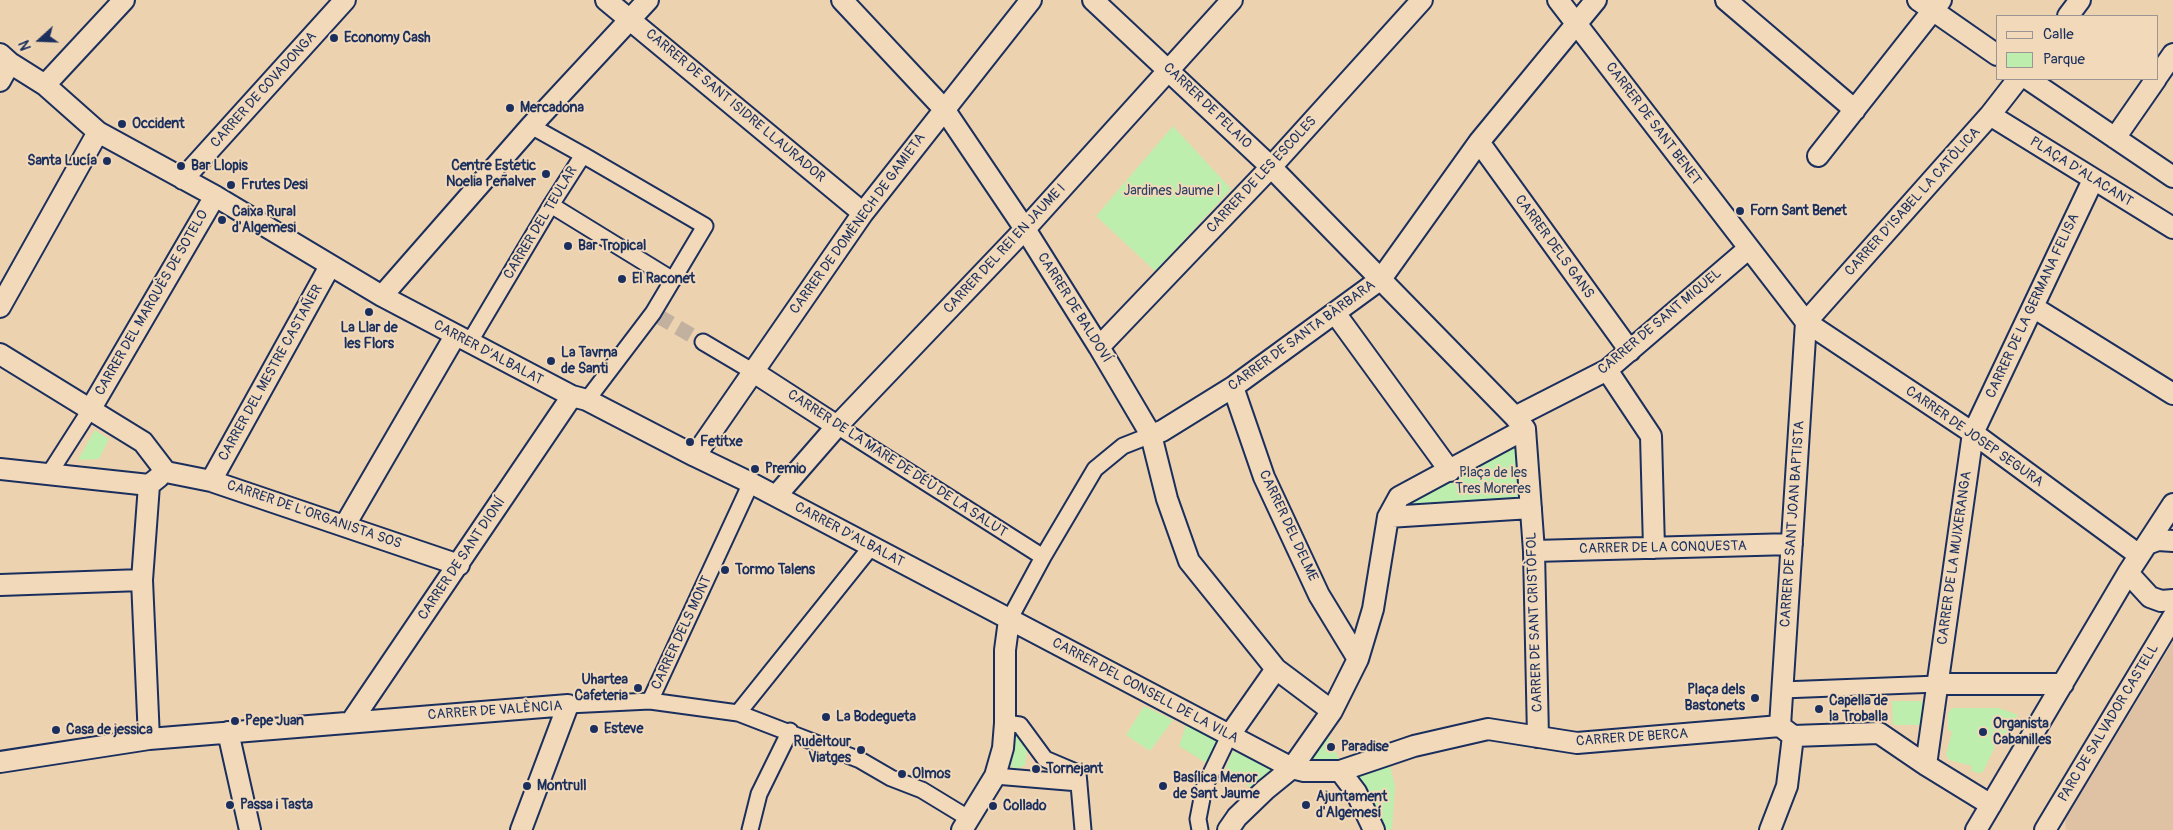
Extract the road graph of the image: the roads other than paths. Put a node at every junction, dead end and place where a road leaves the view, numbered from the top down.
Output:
1 (124, 0) edge
2 (345, 0) edge
3 (606, 0) edge
4 (648, 0) edge
5 (842, 0) edge
6 (1032, 0) edge
7 (1093, 0) edge
8 (1232, 0) edge
9 (1422, 0) edge
10 (1558, 0) edge
11 (1596, 0) edge
12 (1726, 0) edge
13 (2080, 0) edge
14 (1931, 3) edge
15 (2069, 15) edge
16 (631, 20) junction
17 (1577, 24) junction
18 (1996, 54) edge
19 (2173, 54) edge
20 (5, 58) edge
21 (1168, 70) junction
22 (2158, 75) edge
23 (2017, 80) edge
24 (2029, 80) edge
25 (2155, 80) edge
26 (0, 81) edge
27 (45, 85) junction
28 (944, 109) junction
29 (1855, 110) junction
30 (1990, 115) junction
31 (531, 126) junction
32 (98, 132) junction
33 (2115, 138) junction
34 (1479, 142) junction
35 (583, 155) junction
36 (1818, 156) dead end
37 (1271, 168) junction
38 (2173, 177) edge
39 (183, 179) junction
40 (2092, 180) junction
41 (215, 196) junction
42 (551, 205) junction
43 (863, 213) junction
44 (2173, 228) edge
45 (1025, 229) junction
46 (1748, 249) junction
47 (330, 266) junction
48 (1381, 279) junction
49 (673, 280) junction
50 (382, 296) junction
51 (0, 307) edge
52 (2033, 307) junction
53 (1334, 313) junction
54 (1806, 322) junction
55 (462, 340) junction
56 (703, 342) tunnel mouth
57 (1099, 347) junction
58 (1630, 351) junction
59 (0, 354) edge
60 (1607, 370) junction
61 (752, 371) junction
62 (1233, 387) junction
63 (2173, 394) edge
64 (579, 398) junction
65 (90, 410) junction
66 (1520, 423) junction
67 (837, 426) junction
68 (1973, 433) junction
69 (1151, 435) junction
70 (694, 456) junction
71 (0, 469) edge
72 (1450, 471) junction
73 (166, 472) junction
74 (50, 474) junction
75 (211, 481) junction
76 (751, 483) junction
77 (149, 485) junction
78 (776, 496) junction
79 (2173, 504) edge
80 (1531, 508) junction
81 (1388, 517) junction
82 (345, 525) junction
83 (2173, 541) edge
84 (1792, 544) junction
85 (871, 547) junction
86 (1654, 548) junction
87 (2143, 549) junction
88 (1534, 551) junction
89 (1043, 557) junction
90 (459, 565) junction
91 (2128, 573) junction
92 (142, 580) junction
93 (0, 585) edge
94 (2173, 600) edge
95 (1004, 617) junction
96 (2173, 617) edge
97 (1358, 659) junction
98 (1276, 669) junction
99 (1938, 684) junction
100 (2063, 684) junction
101 (1782, 690) junction
102 (650, 701) junction
103 (568, 705) junction
104 (1332, 711) junction
105 (738, 713) junction
106 (351, 722) junction
107 (1005, 723) junction
108 (790, 731) junction
109 (1786, 731) junction
110 (228, 732) junction
111 (1229, 736) junction
112 (1538, 737) junction
113 (150, 739) junction
114 (0, 762) edge
115 (1926, 765) junction
116 (1292, 768) junction
117 (1340, 771) junction
118 (995, 776) junction
119 (1078, 783) junction
120 (1991, 805) junction
121 (965, 824) edge
122 (2047, 829) edge
123 (250, 830) edge
124 (521, 830) edge
125 (750, 830) edge
126 (1083, 830) edge
127 (1200, 830) edge
128 (1228, 830) edge
129 (1374, 830) edge
130 (1770, 830) edge
131 (1976, 830) edge

1 - 27 street
2 - 39 street, CARRER DE COVADONGA
3 - 16 street, CARRER DE SANT ISIDRE LLAURADOR
4 - 16 street
5 - 28 street, CARRER DE BALDOVÍ
6 - 28 street, CARRER DE DOMÈNECH DE GAMIETA
7 - 21 street, CARRER DE PELAIO
8 - 21 street, CARRER DEL REI EN JAUME I
9 - 37 street, CARRER DE LES ESCOLES
10 - 17 street, CARRER DE SANT BENET
11 - 17 street, CARRER DE SANTA BÀRBARA
12 - 29 street
13 - 15 street
14 - 18 street
14 - 29 street
16 - 31 street
16 - 43 street, CARRER DE SANT ISIDRE LLAURADOR
17 - 34 street, CARRER DE SANTA BÀRBARA
17 - 46 street, CARRER DE SANT BENET
19 - 22 street
20 - 26 street
20 - 27 street, CARRER D'ALBALAT
21 - 37 street, CARRER DE PELAIO
21 - 45 street, CARRER DEL REI EN JAUME I
23 - 30 street, CARRER D'ISABEL LA CATÒLICA
24 - 33 street
25 - 33 street
27 - 32 street, CARRER D'ALBALAT
28 - 43 street, CARRER DE DOMÈNECH DE GAMIETA
28 - 45 street, CARRER DE BALDOVÍ
29 - 36 street
30 - 40 street, PLAÇA D'ALACANT
30 - 54 street, CARRER D'ISABEL LA CATÒLICA
31 - 35 street, CARRER DEL TEULAR
31 - 50 street
32 - 39 street, CARRER D'ALBALAT
32 - 51 street
33 - 38 street
34 - 48 street, CARRER DE SANTA BÀRBARA
34 - 58 street, CARRER DELS GANS
35 - 42 street, CARRER DEL TEULAR
35 - 49 street
37 - 48 street, CARRER DE PELAIO
37 - 57 street, CARRER DE LES ESCOLES
39 - 41 street, CARRER D'ALBALAT
40 - 44 street, PLAÇA D'ALACANT
40 - 52 street, CARRER DE LA GERMANA FELISA
41 - 47 street, CARRER D'ALBALAT
41 - 65 street, CARRER DEL MARQUÈS DE SOTELO
42 - 49 street
42 - 55 street, CARRER DEL TEULAR
43 - 61 street, CARRER DE DOMÈNECH DE GAMIETA
45 - 57 street, CARRER DE BALDOVÍ
45 - 67 street, CARRER DEL REI EN JAUME I
46 - 54 street, CARRER DE SANT BENET
46 - 58 street, CARRER DE SANT MIQUEL
47 - 50 street, CARRER D'ALBALAT
47 - 75 street, CARRER DEL MESTRE CASTAÑER
48 - 53 street, CARRER DE SANTA BÀRBARA
48 - 66 street, CARRER DE PELAIO
49 - 64 street
50 - 55 street, CARRER D'ALBALAT
52 - 63 street
52 - 68 street, CARRER DE LA GERMANA FELISA
53 - 62 street, CARRER DE SANTA BÀRBARA
53 - 72 street
54 - 68 street, CARRER DE JOSEP SEGURA
54 - 84 street, CARRER DE SANT JOAN BAPTISTA
55 - 64 street, CARRER D'ALBALAT
55 - 82 street
56 - 61 street
57 - 69 street, CARRER DE BALDOVÍ
58 - 60 street, CARRER DE SANT MIQUEL
59 - 65 street
60 - 66 street, CARRER DE SANT MIQUEL
60 - 86 street
61 - 67 street, CARRER DE LA MARE DE DÉU DE LA SALUT
61 - 70 street, CARRER DE DOMÈNECH DE GAMIETA
62 - 69 street, CARRER DE SANTA BÀRBARA
62 - 97 street, CARRER DEL DELME
64 - 70 street, CARRER D'ALBALAT
64 - 90 street, CARRER DE SANT DIONÍ
65 - 73 street
65 - 74 street
66 - 72 street
66 - 80 street
67 - 78 street, CARRER DEL REI EN JAUME I
67 - 89 street, CARRER DE LA MARE DE DÉU DE LA SALUT
68 - 87 street, CARRER DE JOSEP SEGURA
68 - 99 street, CARRER DE LA MUIXERANGA
69 - 89 street, CARRER DE SANTA BÀRBARA
69 - 98 street, CARRER DE BALDOVÍ
70 - 76 street, CARRER D'ALBALAT
71 - 74 street
72 - 81 street
73 - 75 street, CARRER DE L'ORGANISTA SOS
73 - 77 street
74 - 77 street
75 - 82 street, CARRER DE L'ORGANISTA SOS
76 - 78 street, CARRER D'ALBALAT
76 - 102 street, CARRER DELS MONT
77 - 92 street
78 - 85 street, CARRER D'ALBALAT
79 - 87 street
80 - 81 street
80 - 88 street, CARRER DE SANT CRISTÒFOL
81 - 97 street
82 - 90 street, CARRER DE L'ORGANISTA SOS
83 - 87 street
84 - 86 street, CARRER DE LA CONQUESTA
84 - 101 street, CARRER DE SANT JOAN BAPTISTA
85 - 95 street, CARRER D'ALBALAT
85 - 105 street
86 - 88 street, CARRER DE LA CONQUESTA
87 - 91 street
88 - 112 street, CARRER DE SANT CRISTÒFOL
89 - 95 street, CARRER DE SANTA BÀRBARA
90 - 106 street, CARRER DE SANT DIONÍ
91 - 94 street
91 - 100 street
92 - 93 street
92 - 113 street
95 - 107 street
95 - 111 street, CARRER DEL CONSELL DE LA VILA
96 - 122 street, PARC DE SALVADOR CASTELL
97 - 104 street
98 - 104 street, CARRER DE BALDOVÍ
98 - 111 street
99 - 100 street
99 - 101 street
99 - 115 street, CARRER DE LA MUIXERANGA
100 - 120 street
101 - 109 street, CARRER DE SANT JOAN BAPTISTA
102 - 103 street, CARRER DE VALÈNCIA
102 - 105 street, CARRER DE VALÈNCIA
103 - 106 street, CARRER DE VALÈNCIA
103 - 124 street
104 - 116 street
105 - 108 street, CARRER DE VALÈNCIA
106 - 110 street, CARRER DE VALÈNCIA
107 - 118 street
107 - 119 street
108 - 121 street, CARRER DE VALÈNCIA
108 - 125 street
109 - 112 street, CARRER DE BERCA
109 - 115 street, CARRER DE BERCA
109 - 130 street, CARRER DE SANT JOAN BAPTISTA
110 - 113 street, CARRER DE VALÈNCIA
110 - 123 street
111 - 116 street, CARRER DEL CONSELL DE LA VILA
111 - 127 street
112 - 117 street, CARRER DE BERCA
113 - 114 street, CARRER DE VALÈNCIA
115 - 120 street, CARRER DE BERCA
116 - 117 street, CARRER DEL CONSELL DE LA VILA
116 - 128 street
117 - 129 street
118 - 119 street
118 - 121 street
119 - 126 street
120 - 131 street

